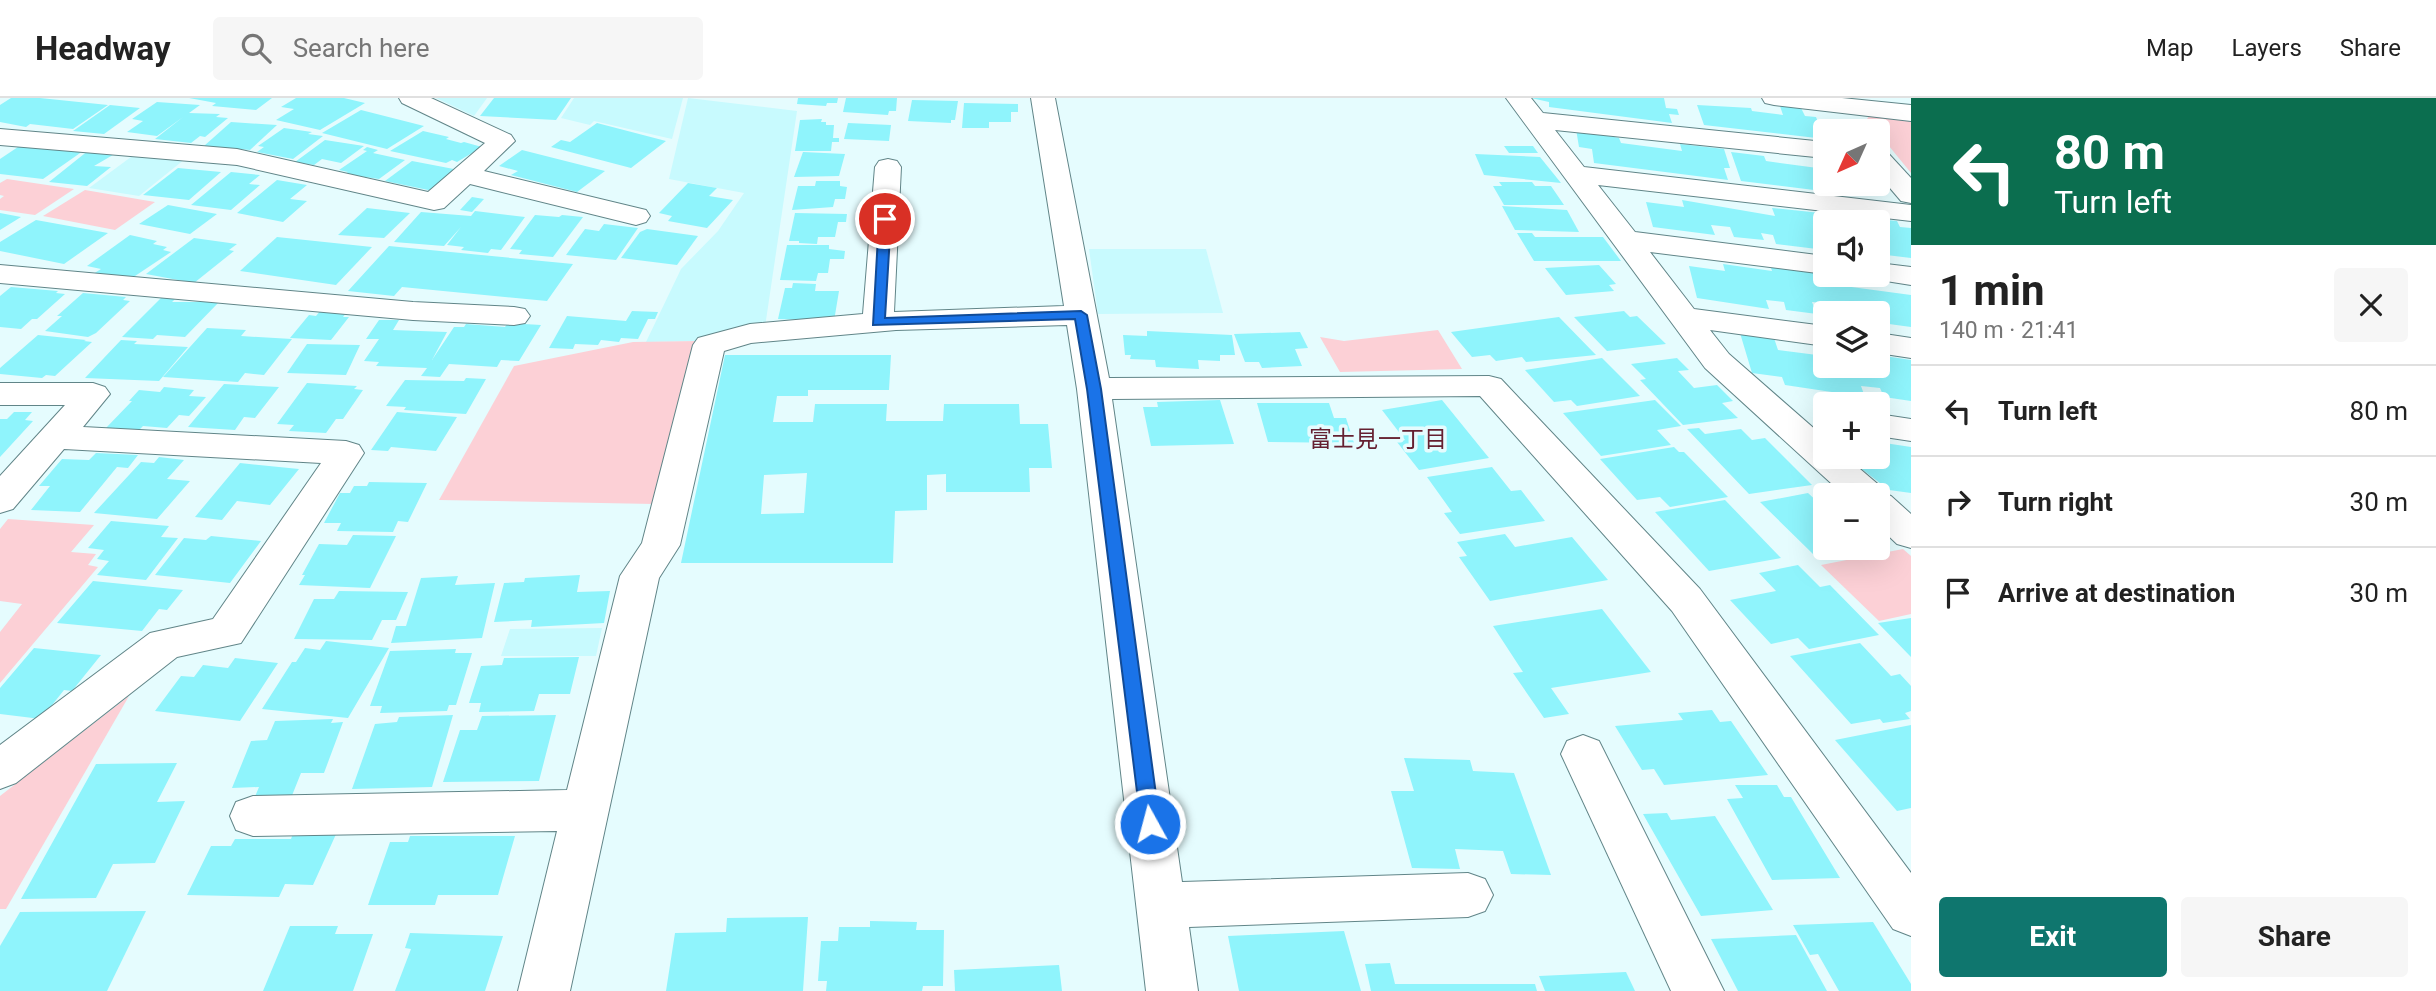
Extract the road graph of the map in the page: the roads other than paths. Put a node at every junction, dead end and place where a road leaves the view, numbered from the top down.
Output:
1 (411, 98) edge
2 (1043, 98) edge
3 (1773, 98) edge
4 (1828, 101) edge
5 (1526, 109) edge
6 (1911, 113) edge
7 (1844, 119) edge
8 (0, 137) edge
9 (1813, 148) edge
10 (888, 167) dead end
11 (1890, 171) edge
12 (1576, 174) junction
13 (465, 175) junction
14 (1911, 195) edge
15 (1911, 213) edge
16 (636, 216) dead end
17 (1626, 240) junction
18 (1813, 263) edge
19 (1890, 273) edge
20 (0, 274) edge
21 (1911, 276) edge
22 (1081, 315) junction
23 (514, 316) dead end
24 (1684, 317) junction
25 (878, 323) junction
26 (1813, 334) edge
27 (1890, 345) edge
28 (1911, 348) edge
29 (1094, 389) junction
30 (0, 394) edge
31 (1772, 411) junction
32 (1813, 416) edge
33 (1890, 427) edge
34 (1911, 430) edge
35 (55, 437) junction
36 (1853, 483) edge
37 (2, 495) edge
38 (1583, 754) dead end
39 (0, 771) edge
40 (586, 810) junction
41 (253, 816) dead end
42 (1468, 895) dead end
43 (1161, 905) junction
44 (1911, 913) edge
45 (544, 991) edge
46 (1172, 991) edge
47 (1698, 991) edge

1 - 13 street
2 - 22 street
3 - 4 street
4 - 6 street
4 - 7 street
5 - 9 street
5 - 12 street
8 - 13 street
10 - 25 street
11 - 14 street
12 - 15 street
12 - 17 street
13 - 16 street
17 - 18 street
17 - 24 street
19 - 21 street
20 - 23 street
22 - 25 street
22 - 29 street
24 - 26 street
24 - 31 street
25 - 40 street
27 - 28 street
29 - 43 street
29 - 44 street
30 - 35 street
31 - 32 street
31 - 36 street
33 - 34 street
35 - 37 street
35 - 39 street
38 - 47 street
40 - 41 street
40 - 45 street
42 - 43 street
43 - 46 street

